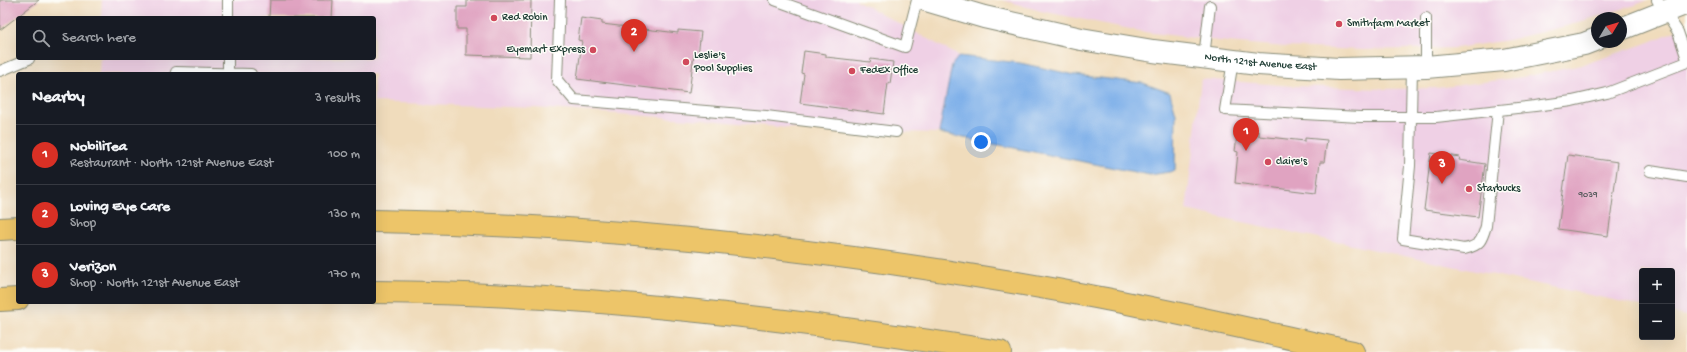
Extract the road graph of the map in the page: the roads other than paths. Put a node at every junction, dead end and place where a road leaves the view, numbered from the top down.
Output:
1 (228, 0) edge
2 (560, 0) edge
3 (917, 0) edge
4 (781, 1) edge
5 (937, 2) edge
6 (1687, 3) edge
7 (1210, 6) dead end
8 (1661, 6) edge
9 (228, 16) edge
10 (1426, 18) dead end
11 (1627, 26) edge
12 (1591, 41) edge
13 (1204, 57) junction
14 (27, 60) edge
15 (228, 60) edge
16 (1687, 60) edge
17 (1232, 61) junction
18 (1419, 67) junction
19 (0, 71) edge
20 (228, 72) edge
21 (1498, 110) junction
22 (1412, 117) junction
23 (896, 132) dead end
24 (1650, 171) dead end
25 (1687, 176) edge
26 (376, 221) edge
27 (16, 228) edge
28 (0, 229) edge
29 (376, 292) edge
30 (16, 299) edge
31 (0, 300) edge
32 (1000, 352) edge
33 (1353, 352) edge

1 - 9 lane
2 - 23 lane
3 - 4 lane
5 - 13 street, North 121st Avenue East
6 - 8 street
7 - 13 lane
8 - 11 street
8 - 16 lane
10 - 18 lane
12 - 18 street, North 121st Avenue East
13 - 17 street, North 121st Avenue East
14 - 19 lane
15 - 20 lane
16 - 21 lane
17 - 18 street, North 121st Avenue East
17 - 22 lane
18 - 22 lane
21 - 22 lane
21 - 22 lane
24 - 25 lane
26 - 33 highway
27 - 28 highway
29 - 32 highway
30 - 31 highway

